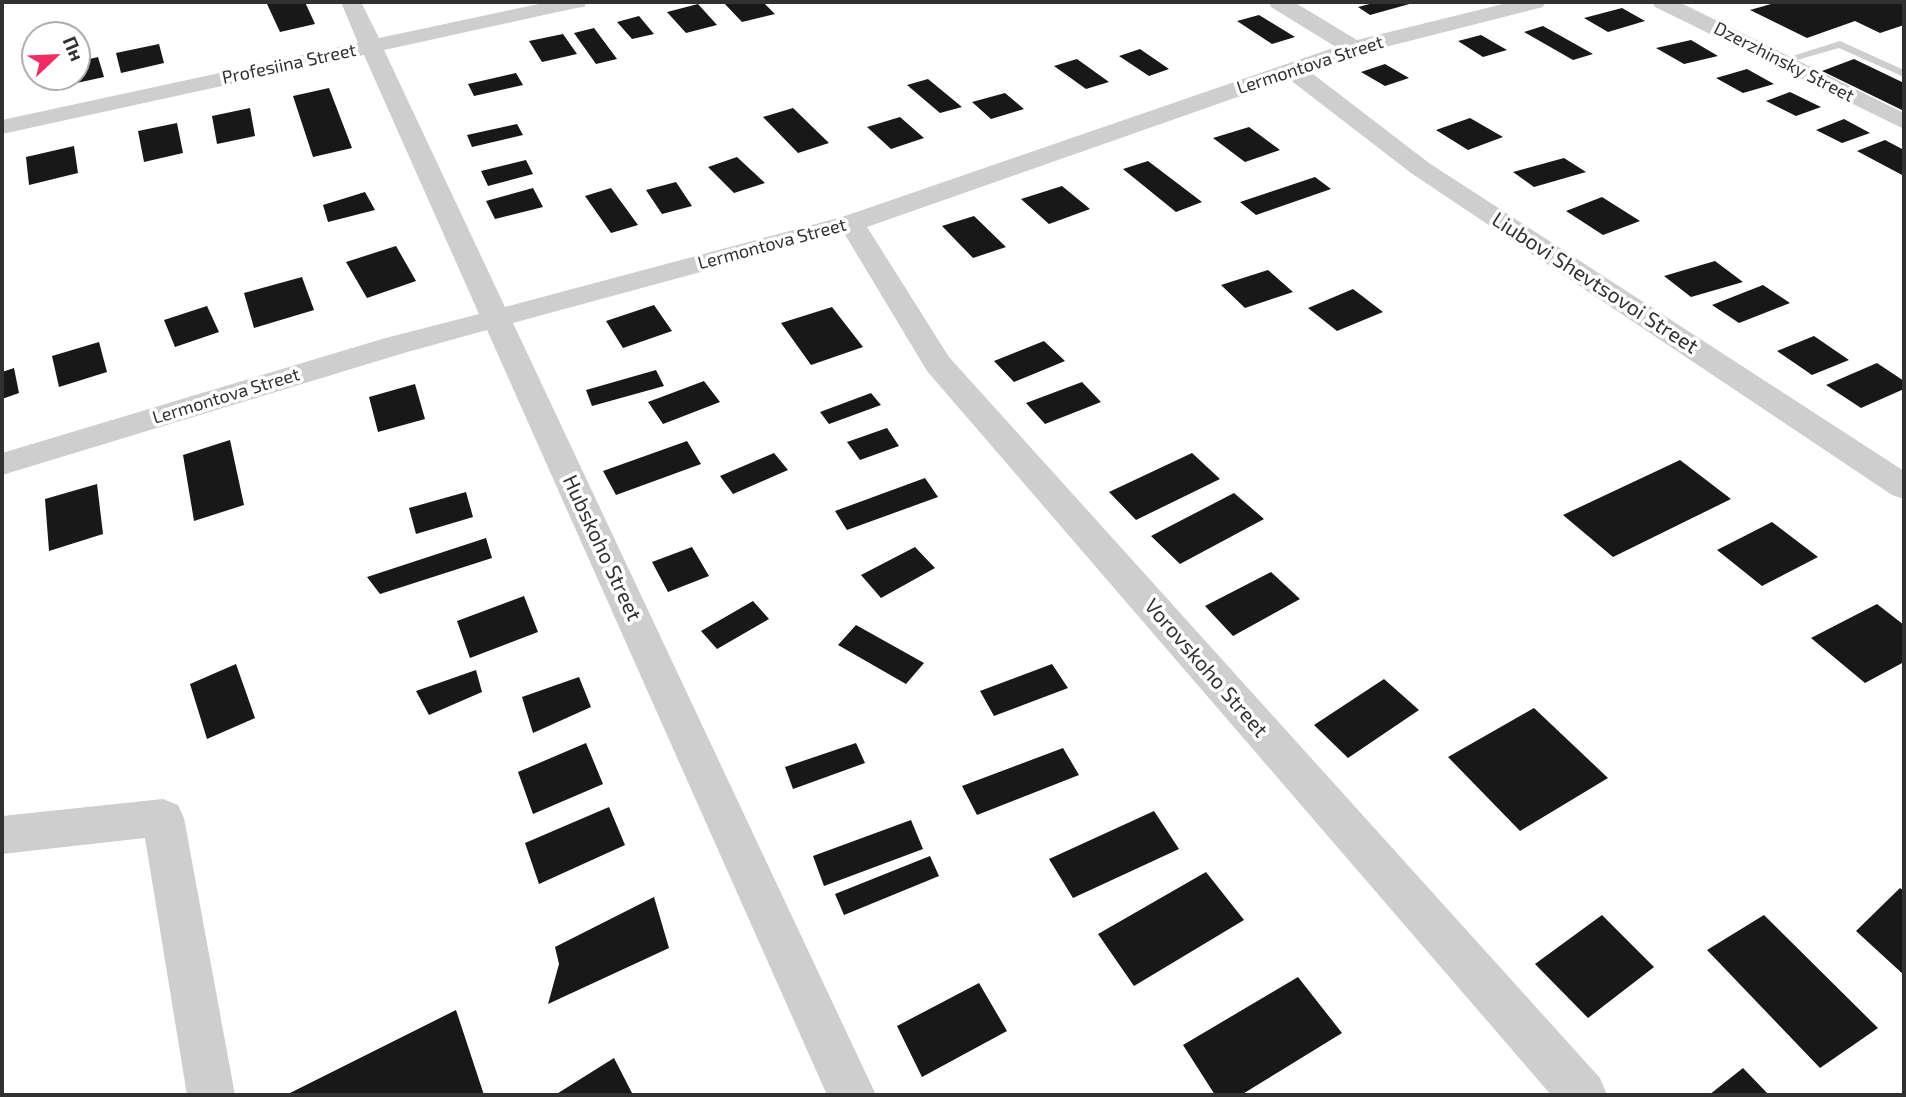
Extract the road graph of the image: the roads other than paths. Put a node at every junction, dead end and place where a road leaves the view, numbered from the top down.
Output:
1 (351, 2) edge
2 (576, 2) edge
3 (1279, 2) edge
4 (1535, 2) edge
5 (1663, 2) edge
6 (371, 46) junction
7 (1354, 48) junction
8 (1783, 61) junction
9 (1292, 70) junction
10 (1904, 74) edge
11 (1904, 122) edge
12 (2, 127) edge
13 (851, 223) junction
14 (498, 319) junction
15 (2, 464) edge
16 (1904, 487) edge
17 (2, 835) edge
18 (211, 1095) edge
19 (852, 1095) edge
20 (1583, 1095) edge

1 - 6 street, Hubskoho Street
2 - 6 street, Profesiina Street
3 - 7 street
4 - 7 street, Lermontova Street
5 - 8 street, Dzerzhinsky Street
6 - 12 street, Profesiina Street
6 - 14 street, Hubskoho Street
7 - 9 street, Lermontova Street
8 - 10 lane
8 - 11 street, Dzerzhinsky Street
9 - 13 street, Lermontova Street
9 - 16 street, Liubovi Shevtsovoi Street
13 - 14 street, Lermontova Street
13 - 20 street, Vorovskoho Street
14 - 15 street, Lermontova Street
14 - 19 street, Hubskoho Street
17 - 18 street

